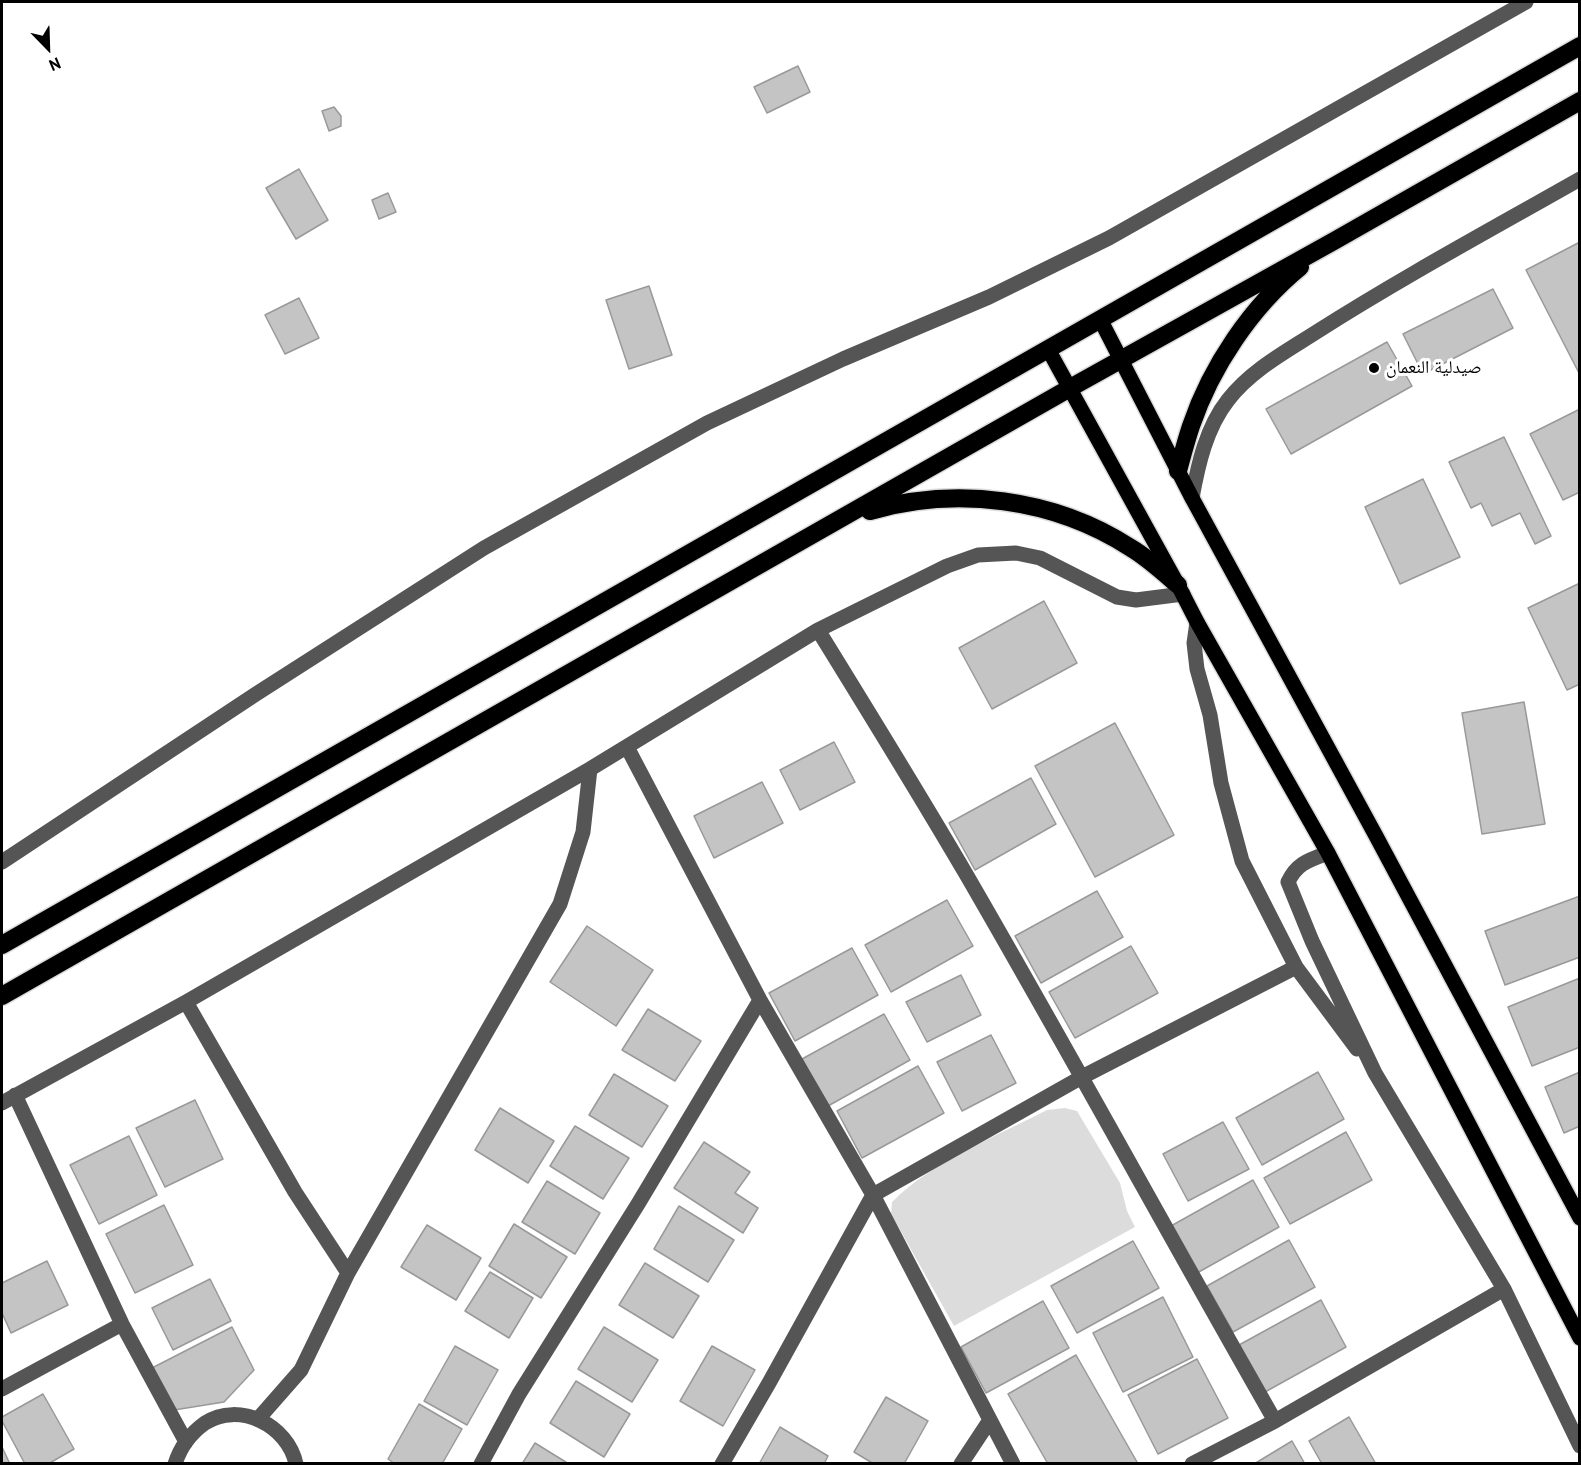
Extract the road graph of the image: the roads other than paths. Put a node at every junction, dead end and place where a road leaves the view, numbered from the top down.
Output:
1 (1527, 2) edge
2 (1580, 46) edge
3 (1580, 101) edge
4 (1580, 180) edge
5 (1334, 241) junction
6 (1100, 319) junction
7 (1048, 349) junction
8 (1121, 360) junction
9 (1070, 388) junction
10 (1178, 471) junction
11 (1192, 498) junction
12 (842, 519) junction
13 (1181, 589) junction
14 (1197, 622) junction
15 (818, 630) junction
16 (627, 747) junction
17 (590, 769) junction
18 (1328, 853) junction
19 (2, 862) edge
20 (2, 945) edge
21 (1296, 967) junction
22 (2, 996) edge
23 (760, 1000) junction
24 (186, 1002) junction
25 (1375, 1073) junction
26 (1082, 1077) junction
27 (15, 1095) junction
28 (2, 1103) edge
29 (873, 1195) junction
30 (1580, 1218) edge
31 (348, 1273) junction
32 (1504, 1289) junction
33 (122, 1324) junction
34 (1580, 1338) edge
35 (2, 1389) edge
36 (258, 1419) junction
37 (990, 1420) junction
38 (1275, 1421) junction
39 (186, 1442) junction
40 (1580, 1446) edge
41 (175, 1464) edge
42 (296, 1464) edge
43 (481, 1464) edge
44 (722, 1464) edge
45 (962, 1464) edge
46 (1013, 1464) edge
47 (1192, 1464) edge

1 - 19 street
2 - 6 highway
3 - 5 highway
4 - 11 street
5 - 8 highway
5 - 10 highway
6 - 7 highway
6 - 8 main road
7 - 9 main road
7 - 20 highway
8 - 9 highway
8 - 10 main road
9 - 12 highway
9 - 13 main road
10 - 11 main road
11 - 30 main road
12 - 13 highway
12 - 22 highway
13 - 14 main road
13 - 15 street
14 - 18 main road
14 - 21 street
15 - 16 street
15 - 26 street
16 - 17 street
16 - 23 street
17 - 24 street
17 - 31 street
18 - 25 street
18 - 34 main road
21 - 25 street
21 - 26 street
23 - 29 street
23 - 43 street
24 - 27 street
24 - 31 street
25 - 32 street
26 - 29 street
26 - 38 street
27 - 28 street
27 - 33 street
29 - 37 street
29 - 44 street
31 - 36 street
32 - 38 street
32 - 40 street
33 - 35 street
33 - 39 street
36 - 39 street
36 - 42 street
37 - 45 street
37 - 46 street
38 - 47 street
39 - 41 street

